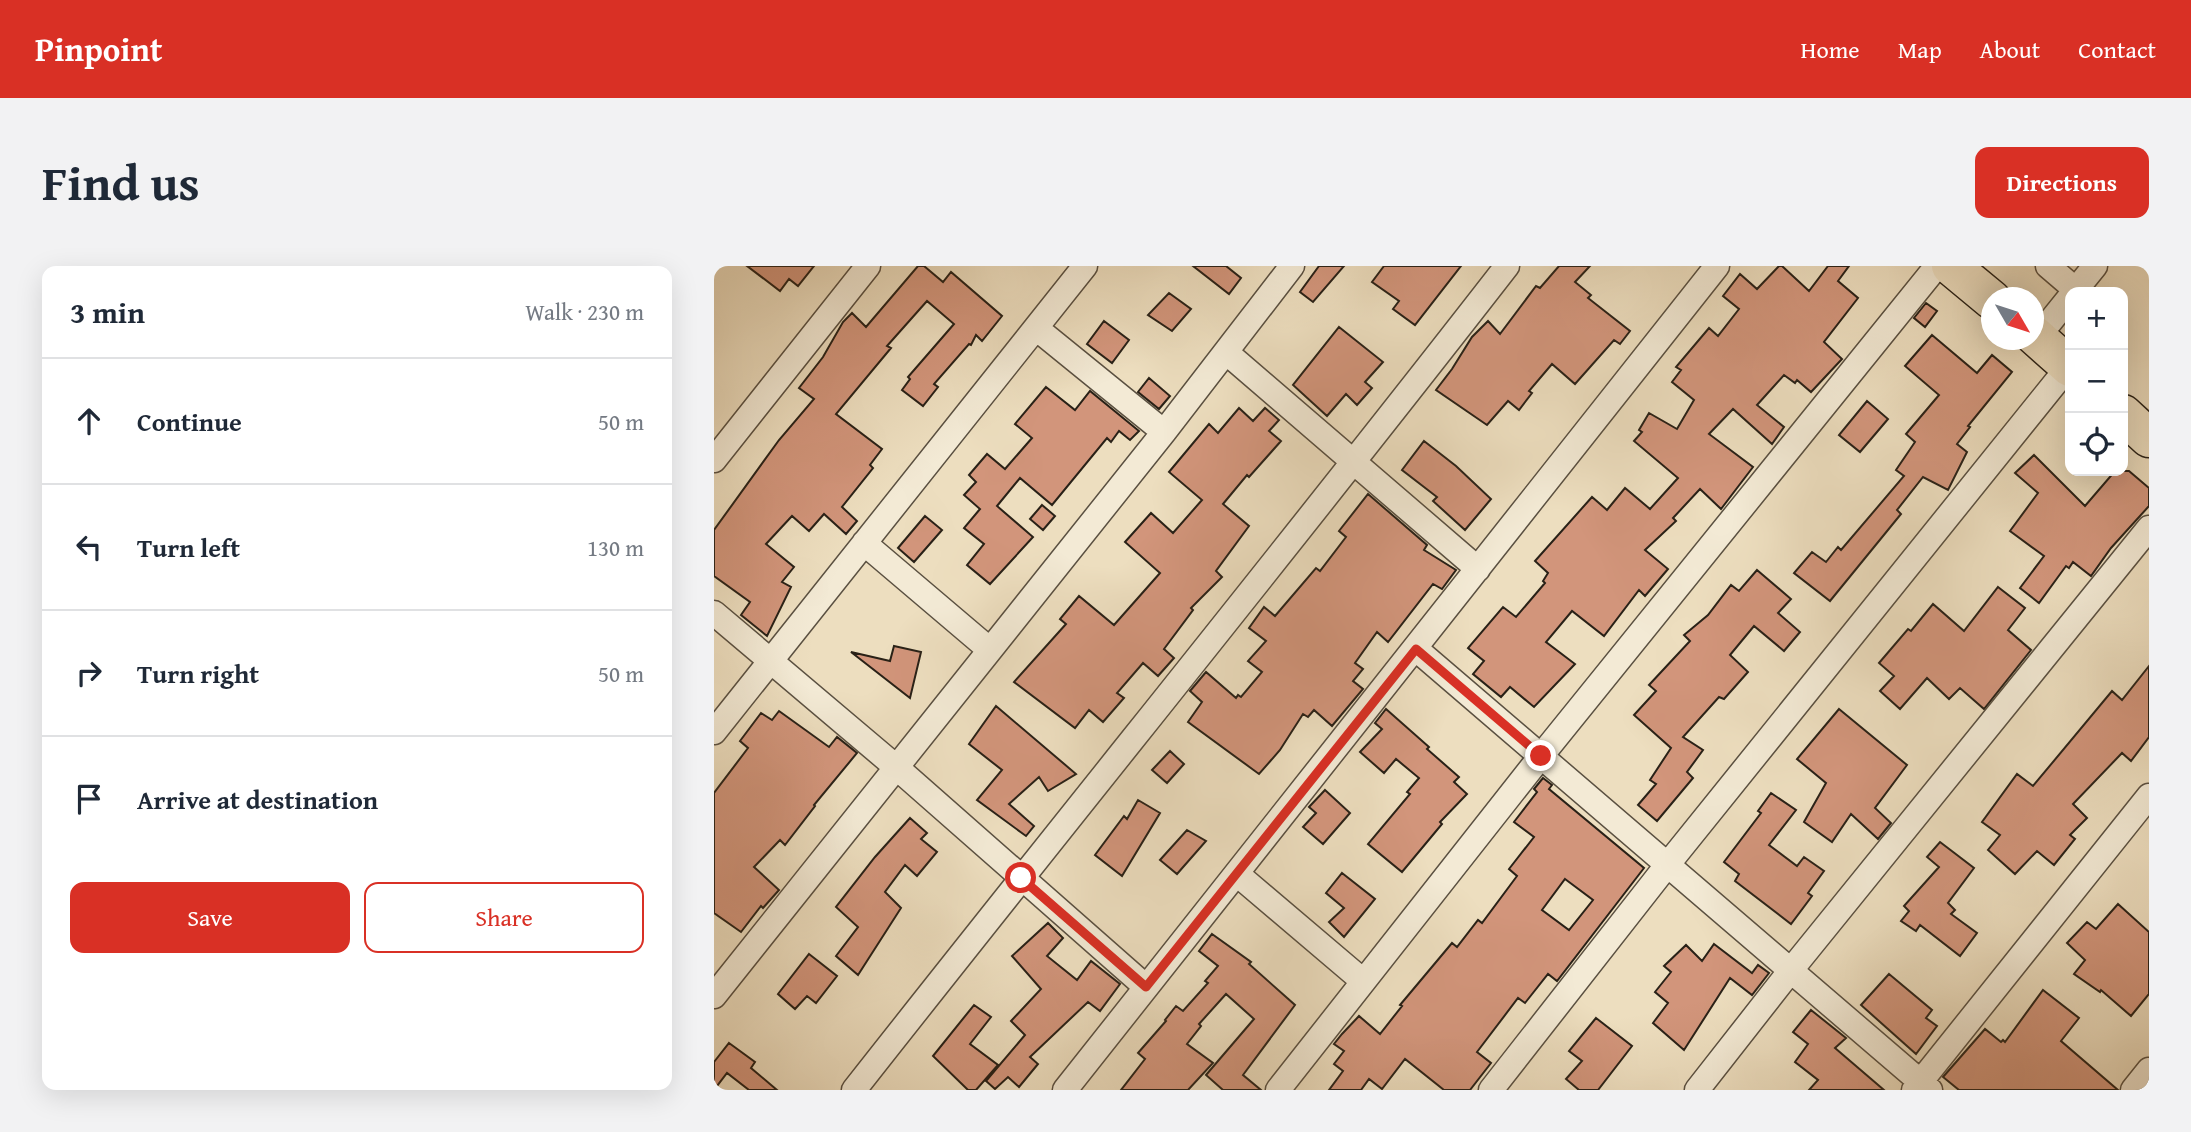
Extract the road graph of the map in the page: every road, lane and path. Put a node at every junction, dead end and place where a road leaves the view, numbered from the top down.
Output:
1 (868, 266) edge
2 (1085, 266) edge
3 (1292, 266) edge
4 (1507, 266) edge
5 (1717, 266) edge
6 (1937, 266) edge
7 (1951, 266) edge
8 (2048, 266) edge
9 (2095, 266) edge
10 (2067, 287) edge
11 (2078, 287) edge
12 (1981, 291) edge
13 (2065, 302) edge
14 (2044, 327) edge
15 (1037, 328) junction
16 (2044, 344) edge
17 (1227, 353) junction
18 (2065, 362) edge
19 (2065, 372) edge
20 (1164, 432) junction
21 (714, 460) edge
22 (1355, 462) junction
23 (2149, 528) edge
24 (864, 543) junction
25 (1478, 569) junction
26 (714, 613) edge
27 (1416, 649) junction
28 (990, 650) junction
29 (771, 660) junction
30 (714, 732) edge
31 (1541, 756) junction
32 (895, 767) junction
33 (2149, 796) edge
34 (1668, 864) junction
35 (1237, 873) junction
36 (1021, 878) junction
37 (1791, 970) junction
38 (1363, 981) junction
39 (1146, 987) junction
40 (714, 996) edge
41 (2149, 1070) edge
42 (1921, 1087) edge
43 (854, 1090) edge
44 (1065, 1090) edge
45 (1278, 1090) edge
46 (1491, 1090) edge
47 (1697, 1090) edge
48 (2133, 1090) edge

1 - 21 street
2 - 15 street
3 - 17 street
4 - 22 street
5 - 25 street
6 - 31 street
7 - 12 highway
8 - 10 street
9 - 11 street
13 - 14 street
15 - 20 street
15 - 24 street
16 - 18 highway
17 - 20 street
17 - 22 street
19 - 34 street
20 - 28 street
22 - 25 street
22 - 36 street
23 - 37 street
24 - 28 street
24 - 29 street
25 - 27 street
26 - 29 street
27 - 31 street
27 - 35 street
28 - 32 street
29 - 30 street
29 - 32 street
31 - 34 street
31 - 38 street
32 - 36 street
32 - 40 street
33 - 42 street
34 - 37 street
34 - 46 street
35 - 38 street
35 - 39 street
36 - 39 street
36 - 43 street
37 - 42 street
37 - 47 street
38 - 45 street
39 - 44 street
41 - 48 street

